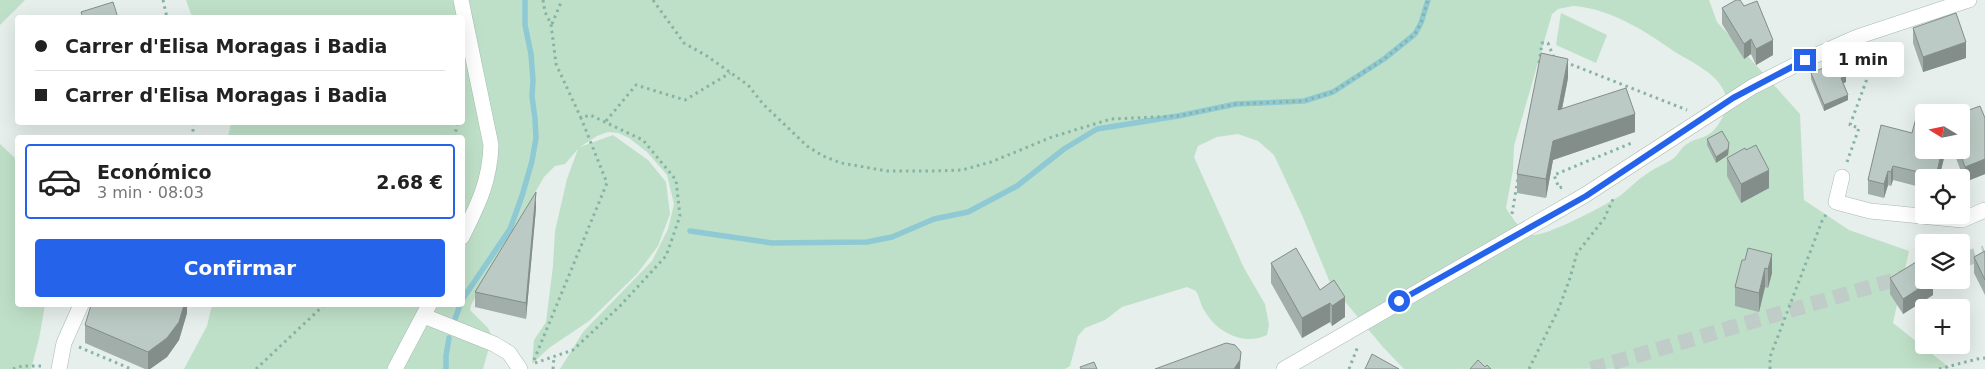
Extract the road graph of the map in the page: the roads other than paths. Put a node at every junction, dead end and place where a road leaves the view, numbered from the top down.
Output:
1 (461, 0) edge
2 (1969, 0) edge
3 (464, 15) edge
4 (465, 20) edge
5 (1842, 177) road end
6 (1985, 210) edge
7 (465, 231) edge
8 (81, 307) edge
9 (427, 310) edge
10 (54, 368) edge
11 (395, 369) edge
12 (520, 369) edge
13 (1284, 369) edge

1 - 3 street
2 - 13 street
4 - 7 street
5 - 6 street
8 - 10 street
9 - 11 street
9 - 12 street

